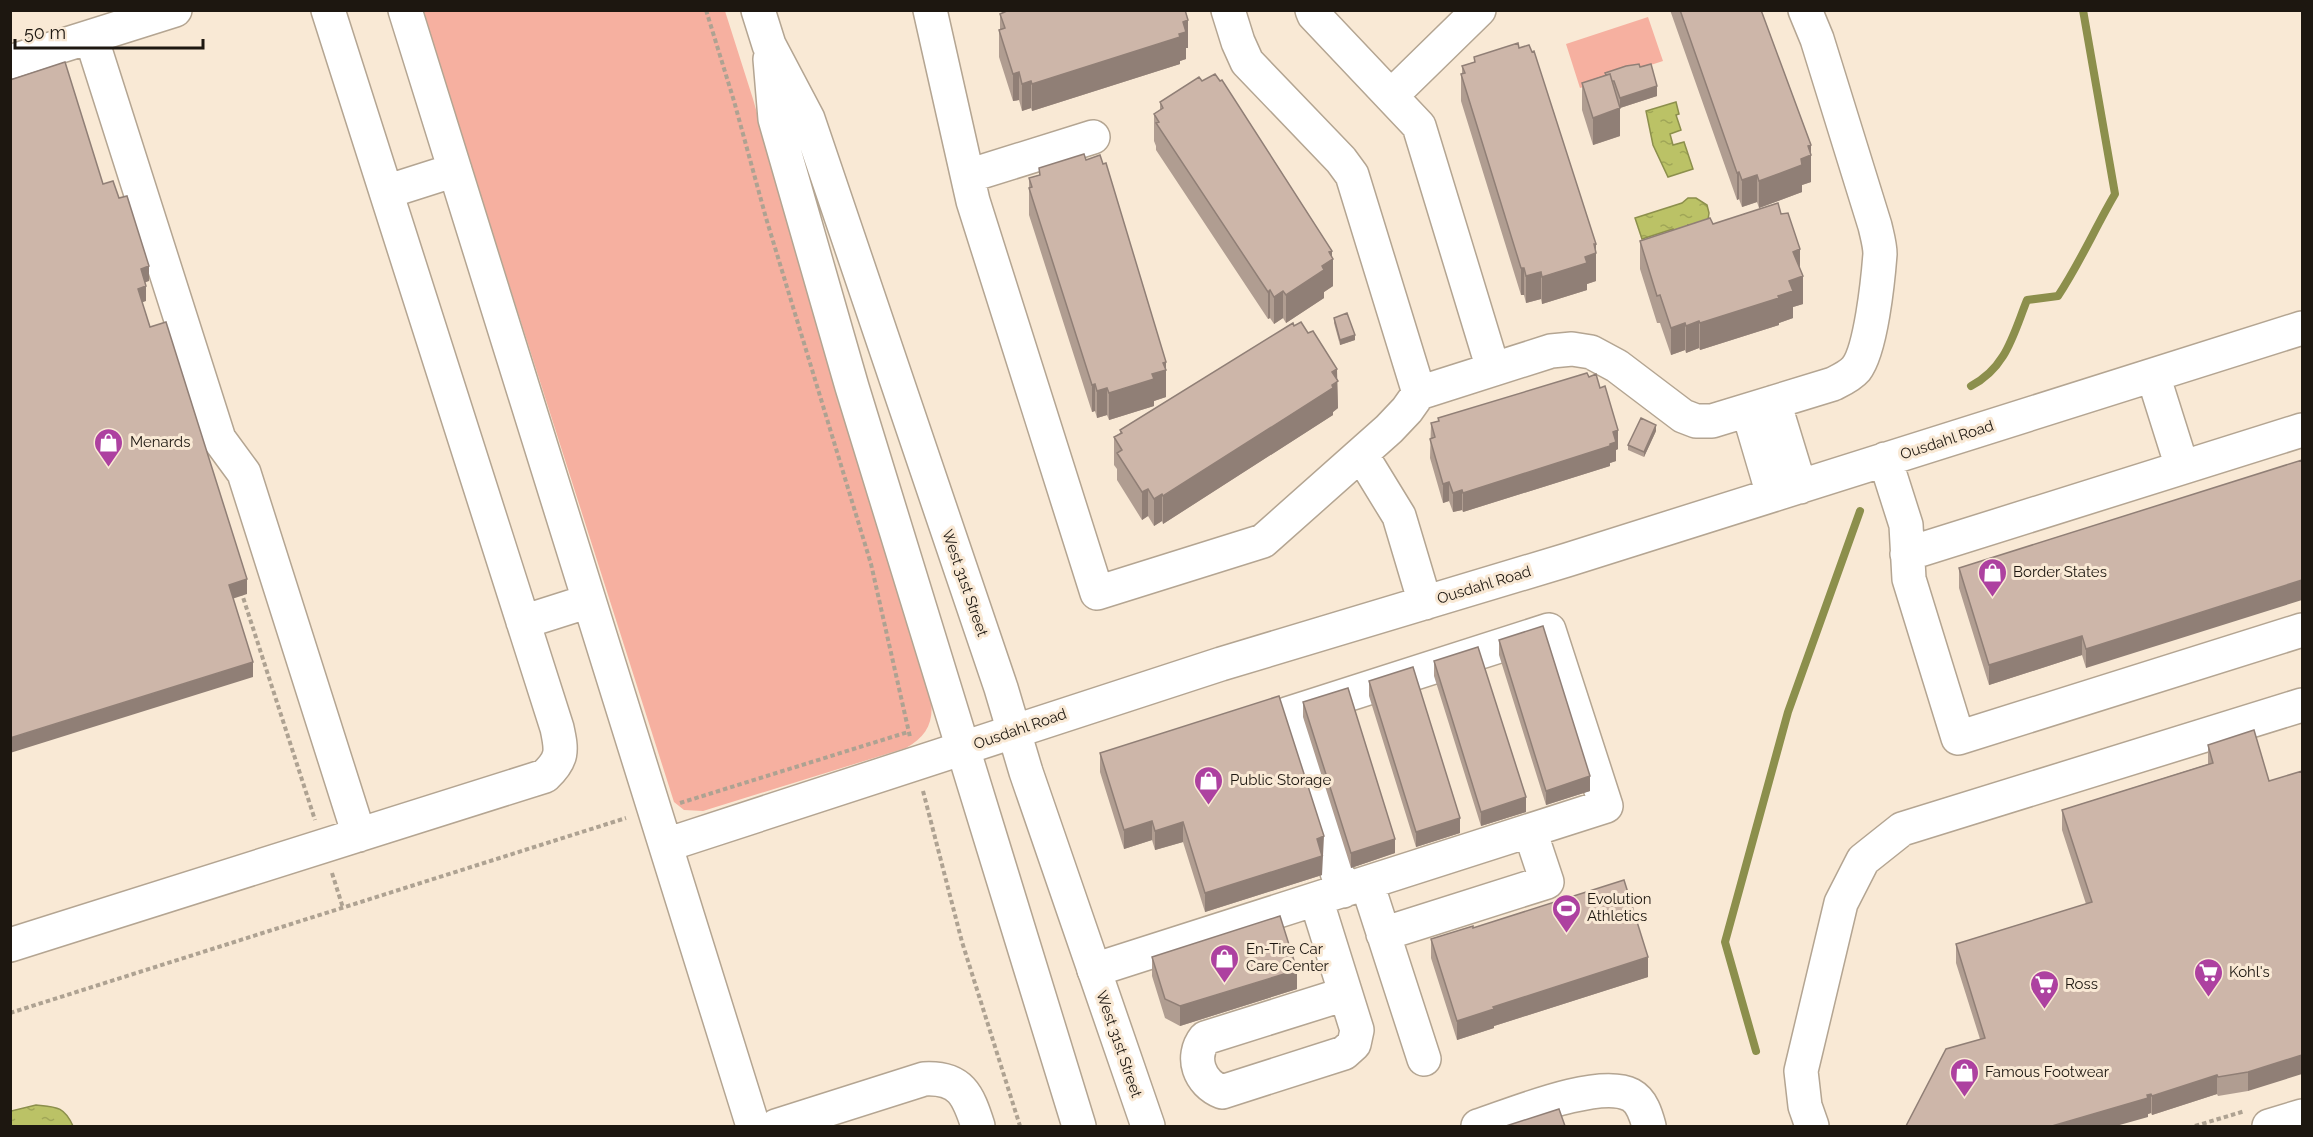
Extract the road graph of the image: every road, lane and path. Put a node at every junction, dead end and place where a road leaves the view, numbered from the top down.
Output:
1 (175, 10) edge
2 (328, 10) edge
3 (405, 10) edge
4 (706, 10) edge
5 (758, 10) edge
6 (930, 10) edge
7 (1228, 10) edge
8 (1312, 10) edge
9 (1479, 10) edge
10 (1805, 10) edge
11 (91, 37) junction
12 (769, 45) junction
13 (10, 62) edge
14 (1391, 96) junction
15 (1093, 137) dead end
16 (455, 170) junction
17 (968, 176) junction
18 (386, 192) junction
19 (2302, 328) edge
20 (1493, 369) junction
21 (2153, 375) junction
22 (1419, 393) junction
23 (1761, 406) junction
24 (2302, 430) edge
25 (1361, 454) junction
26 (1886, 459) junction
27 (2182, 467) junction
28 (1786, 491) junction
29 (1907, 554) junction
30 (590, 601) junction
31 (1425, 603) junction
32 (523, 622) junction
33 (2302, 630) edge
34 (2302, 705) edge
35 (1014, 732) junction
36 (964, 748) junction
37 (925, 798) dead end
38 (655, 810) junction
39 (1530, 831) junction
40 (358, 835) junction
41 (666, 845) junction
42 (1342, 891) junction
43 (1383, 934) junction
44 (10, 945) edge
45 (1094, 970) junction
46 (1345, 994) dead end
47 (10, 1012) edge
48 (1058, 1058) junction
49 (1424, 1059) dead end
50 (2302, 1116) edge
51 (753, 1126) edge
52 (776, 1126) edge
53 (978, 1126) edge
54 (1020, 1126) edge
55 (1079, 1126) edge
56 (1098, 1126) edge
57 (1148, 1126) edge
58 (1478, 1126) edge
59 (1649, 1126) edge
60 (1812, 1126) edge
61 (2269, 1126) edge

1 - 11 main road
2 - 18 main road
3 - 16 main road
4 - 38 path
5 - 12 main road, West 31st Street
6 - 17 main road
7 - 22 main road
8 - 14 main road
9 - 14 main road
10 - 23 main road
11 - 13 main road
11 - 40 main road
12 - 35 main road, West 31st Street
12 - 36 main road, West 31st Street
14 - 20 main road
15 - 17 main road
16 - 18 main road
16 - 30 main road
17 - 25 main road
18 - 32 main road
19 - 21 main road, Ousdahl Road
20 - 22 main road
20 - 23 main road
21 - 26 main road, Ousdahl Road
21 - 27 main road
22 - 25 main road
23 - 28 main road
24 - 27 main road
25 - 31 main road
26 - 28 main road, Ousdahl Road
26 - 29 main road
27 - 29 main road
28 - 31 main road, Ousdahl Road
29 - 33 main road
30 - 32 main road
30 - 38 main road
31 - 35 main road, Ousdahl Road
32 - 40 main road
34 - 60 main road
35 - 36 main road, Ousdahl Road
35 - 45 main road, West 31st Street
36 - 41 main road, Ousdahl Road
36 - 48 main road, West 31st Street
37 - 54 path
38 - 41 main road
38 - 47 path
39 - 42 main road
39 - 42 main road
39 - 43 main road
40 - 44 main road
41 - 51 main road
42 - 43 main road
42 - 45 main road
42 - 46 main road
43 - 49 main road
45 - 57 main road, West 31st Street
48 - 55 main road, West 31st Street
48 - 56 main road
50 - 61 main road
52 - 53 main road
58 - 59 main road

